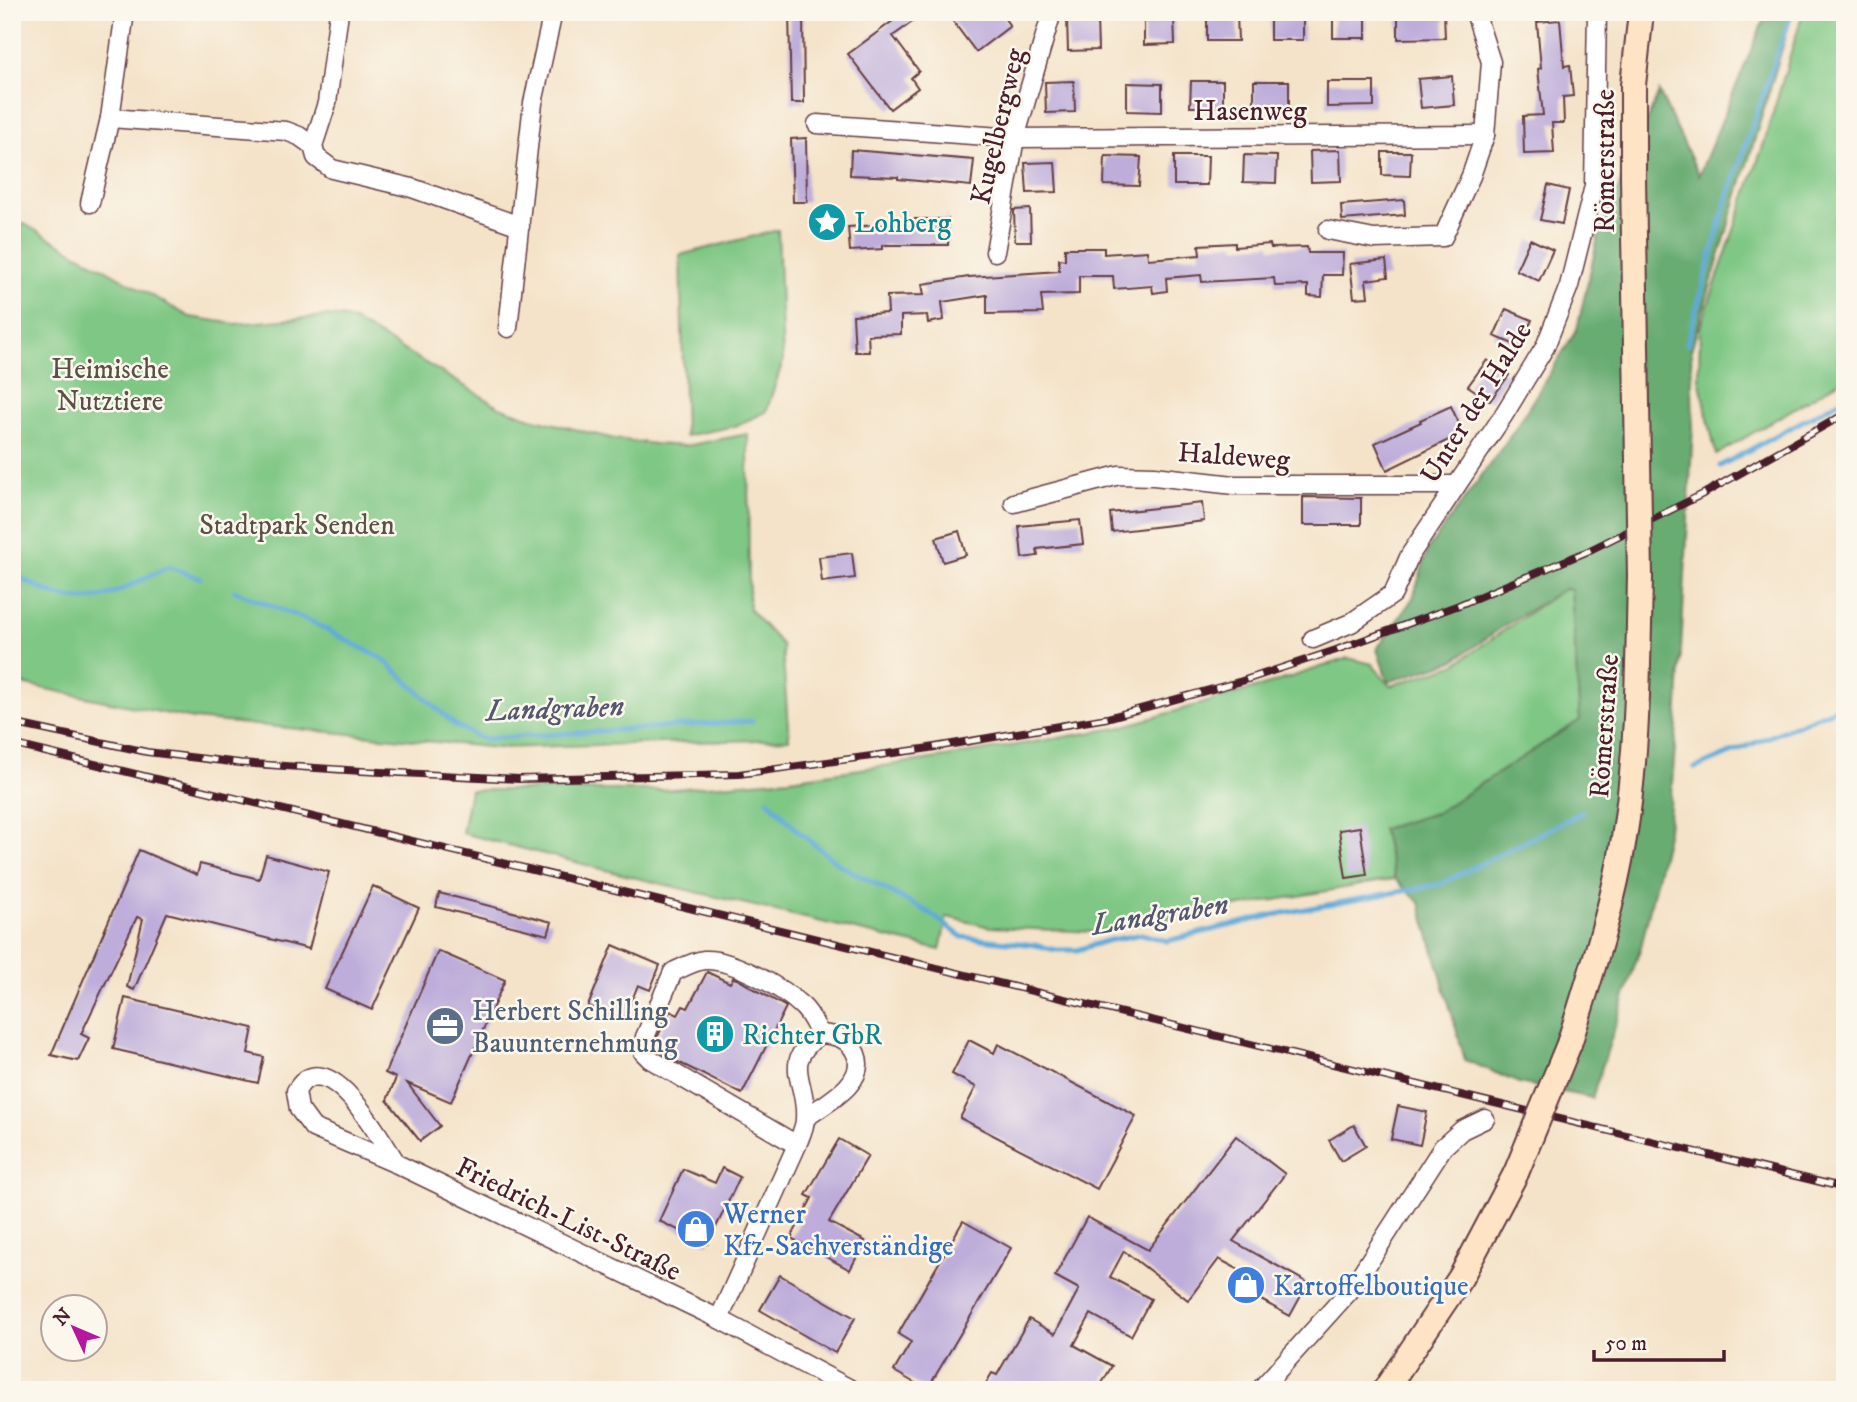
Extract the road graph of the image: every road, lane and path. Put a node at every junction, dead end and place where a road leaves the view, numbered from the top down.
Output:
1 (125, 12) edge
2 (339, 12) edge
3 (553, 12) edge
4 (1052, 12) edge
5 (1475, 12) edge
6 (1597, 12) edge
7 (1641, 12) edge
8 (110, 118) junction
9 (817, 124) dead end
10 (1485, 135) junction
11 (1015, 138) junction
12 (313, 146) junction
13 (90, 203) dead end
14 (520, 226) junction
15 (1328, 230) dead end
16 (995, 252) dead end
17 (508, 328) dead end
18 (1455, 485) junction
19 (1014, 502) dead end
20 (1313, 639) dead end
21 (820, 1034) junction
22 (805, 1118) junction
23 (1485, 1119) dead end
24 (797, 1145) junction
25 (397, 1164) junction
26 (719, 1319) junction
27 (852, 1390) edge
28 (1260, 1390) edge
29 (1385, 1390) edge

1 - 8 street
2 - 12 street
3 - 14 street
4 - 11 street, Kugelbergweg
5 - 10 street
6 - 18 street, Unter der Halde
7 - 29 main road, Römerstraße, bridge
8 - 12 street
8 - 13 street
9 - 11 street, Hasenweg
10 - 11 street, Hasenweg
10 - 15 street
11 - 16 street, Kugelbergweg
12 - 14 street
14 - 17 street
18 - 19 street, Haldeweg
18 - 20 street, Unter der Halde
21 - 22 street
21 - 22 street
21 - 24 street
22 - 24 street
23 - 28 street
24 - 26 street
25 - 25 street, Friedrich-List-Straße
25 - 26 street, Friedrich-List-Straße
26 - 27 street, Friedrich-List-Straße

